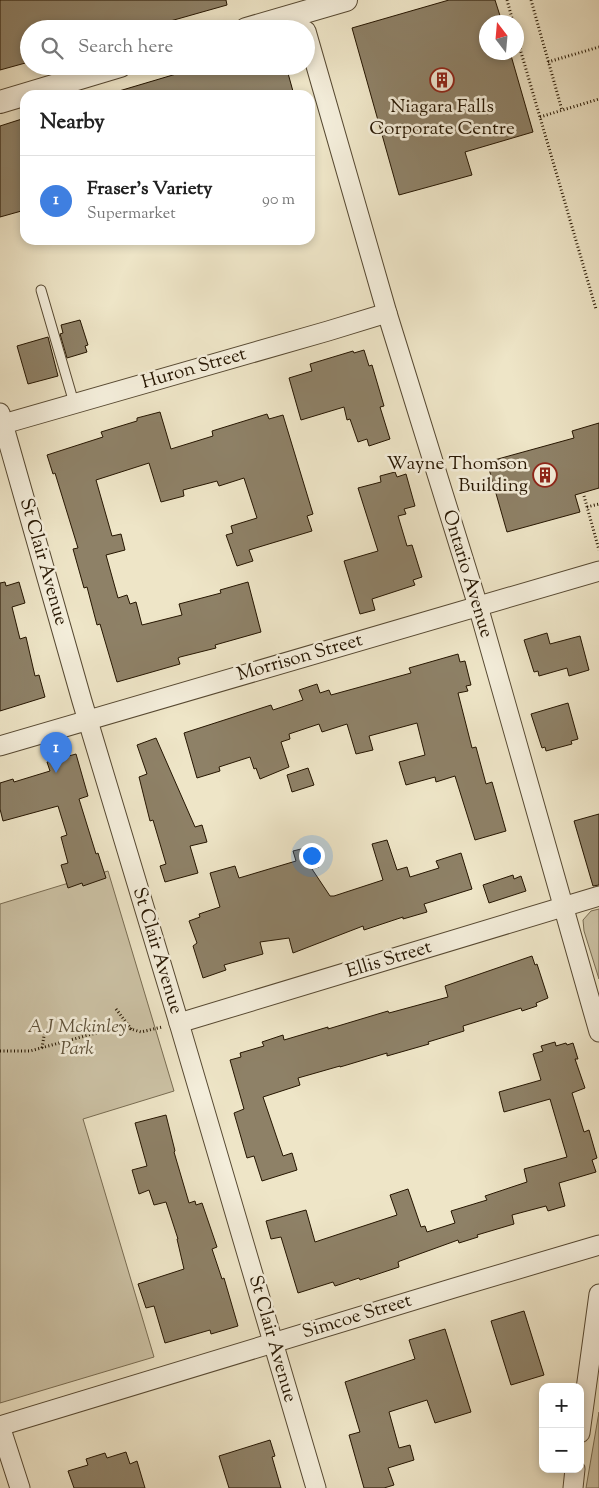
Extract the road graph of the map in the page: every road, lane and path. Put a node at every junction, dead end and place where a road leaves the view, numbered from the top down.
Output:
1 (346, 0) edge
2 (507, 0) edge
3 (531, 0) edge
4 (511, 15) edge
5 (303, 18) edge
6 (599, 47) edge
7 (315, 60) edge
8 (523, 60) edge
9 (548, 62) junction
10 (90, 75) edge
11 (40, 90) edge
12 (20, 96) edge
13 (599, 99) edge
14 (0, 102) edge
15 (562, 110) junction
16 (540, 116) junction
17 (41, 290) dead end
18 (596, 309) dead end
19 (387, 313) junction
20 (74, 403) junction
21 (1, 420) edge
22 (584, 496) dead end
23 (599, 504) edge
24 (587, 507) junction
25 (599, 550) edge
26 (599, 570) edge
27 (478, 606) junction
28 (88, 720) junction
29 (0, 746) edge
30 (599, 896) edge
31 (564, 908) junction
32 (116, 1009) dead end
33 (179, 1023) junction
34 (45, 1030) dead end
35 (132, 1030) junction
36 (599, 1032) edge
37 (42, 1048) junction
38 (0, 1051) edge
39 (599, 1246) edge
40 (599, 1294) edge
41 (274, 1343) junction
42 (0, 1426) edge
43 (581, 1428) edge
44 (575, 1473) edge
45 (20, 1488) edge
46 (316, 1488) edge
47 (573, 1488) edge

1 - 5 street
2 - 4 path
3 - 9 path
6 - 9 path
7 - 19 street, Ontario Avenue
8 - 16 path
9 - 15 path
10 - 11 street
12 - 14 street
13 - 15 path
15 - 16 path
16 - 18 path
17 - 20 lane
19 - 20 street, Huron Street
19 - 27 street, Ontario Avenue
20 - 21 street, Huron Street
21 - 28 street, St Clair Avenue
22 - 24 path
23 - 24 path
24 - 25 path
26 - 27 street, Morrison Street
27 - 28 street, Morrison Street
27 - 31 street, Ontario Avenue
28 - 29 street, Morrison Street
28 - 33 street, St Clair Avenue
30 - 31 street, Ellis Street
31 - 33 street, Ellis Street
31 - 36 street, Ontario Avenue
32 - 35 path
33 - 35 path
33 - 41 street, St Clair Avenue
34 - 37 path
35 - 37 path
37 - 38 path
39 - 41 street, Simcoe Street
40 - 43 street
41 - 42 street, Simcoe Street
41 - 46 street, St Clair Avenue
42 - 45 street
44 - 47 street

